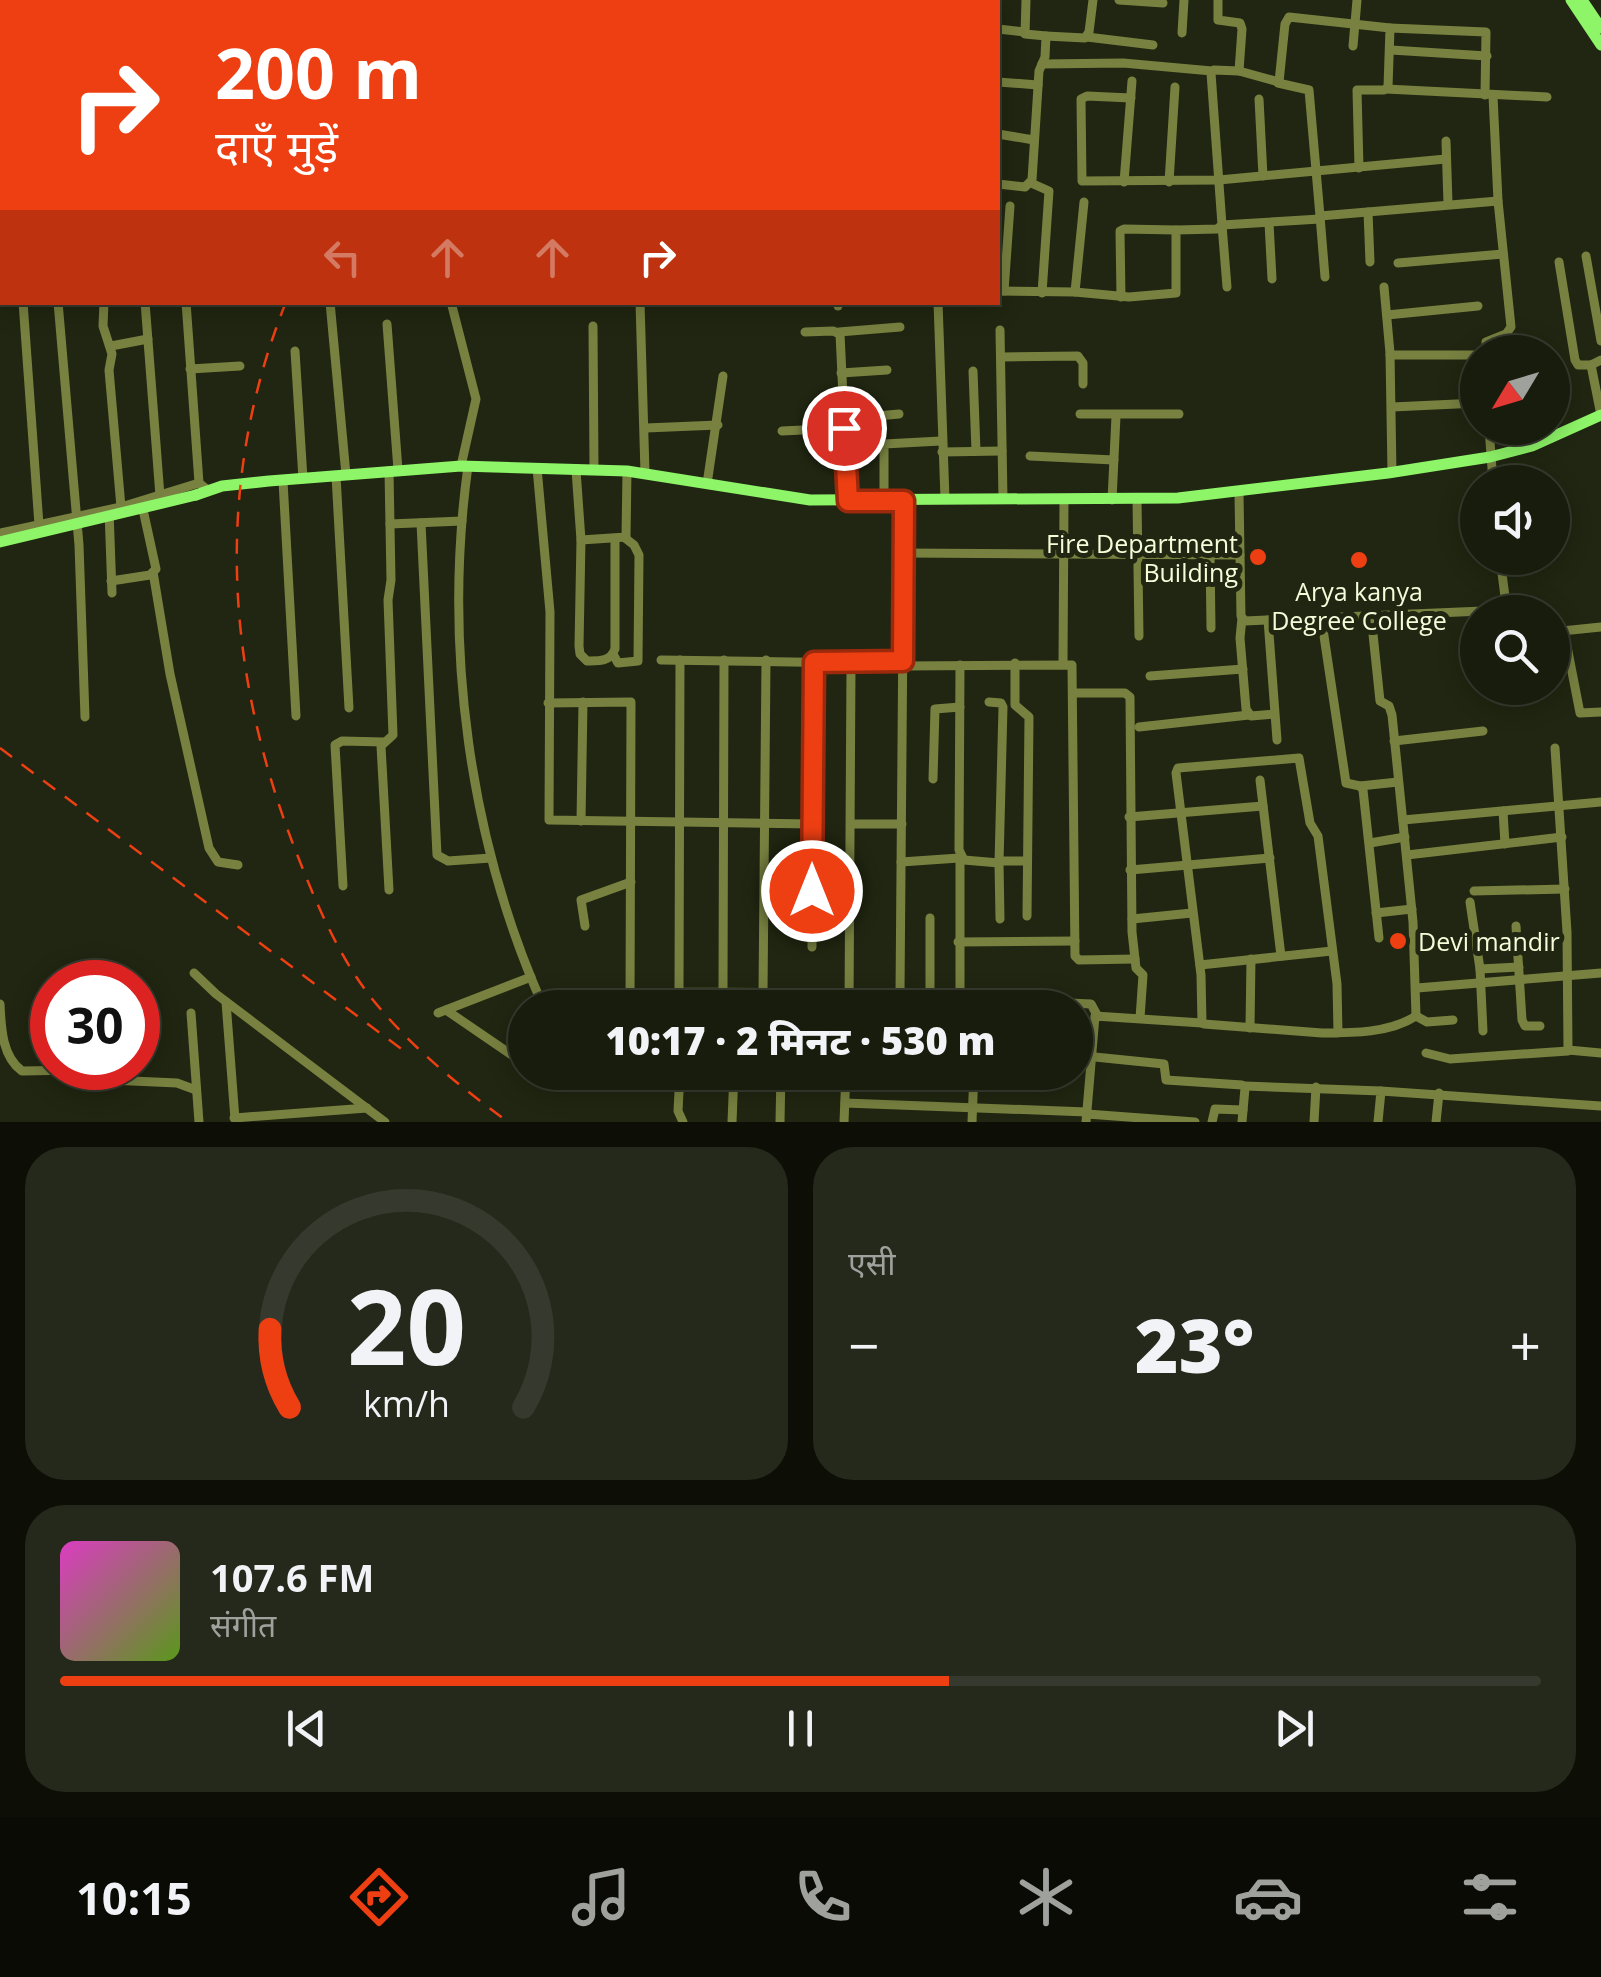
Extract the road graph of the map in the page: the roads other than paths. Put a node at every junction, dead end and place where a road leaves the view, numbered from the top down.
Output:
1 (1026, 0) edge
2 (1093, 0) edge
3 (1119, 0) edge
4 (1184, 0) edge
5 (1218, 0) edge
6 (1357, 0) edge
7 (1571, 0) edge
8 (1163, 3) dead end
9 (1583, 7) edge
10 (1355, 24) junction
11 (1390, 28) junction
12 (1601, 28) edge
13 (1000, 29) edge
14 (1024, 32) junction
15 (1182, 34) dead end
16 (1046, 36) junction
17 (1086, 36) junction
18 (1601, 45) edge
19 (1153, 46) dead end
20 (1353, 46) dead end
21 (1391, 50) junction
22 (1487, 56) junction
23 (1042, 64) junction
24 (1212, 71) junction
25 (1239, 71) junction
26 (1132, 80) dead end
27 (1000, 82) edge
28 (1278, 83) junction
29 (1038, 85) junction
30 (1176, 88) dead end
31 (1386, 89) junction
32 (1489, 95) junction
33 (1547, 97) dead end
34 (1130, 98) junction
35 (1260, 99) dead end
36 (1000, 134) edge
37 (1034, 140) junction
38 (1446, 141) dead end
39 (1446, 159) junction
40 (1360, 168) junction
41 (1316, 172) junction
42 (1264, 176) junction
43 (1219, 180) junction
44 (1124, 182) junction
45 (1169, 182) junction
46 (1031, 183) junction
47 (1000, 184) edge
48 (1498, 201) junction
49 (1084, 202) dead end
50 (1448, 204) junction
51 (1010, 206) dead end
52 (1368, 212) junction
53 (1320, 217) junction
54 (1269, 222) junction
55 (1222, 225) junction
56 (1176, 230) junction
57 (1503, 254) junction
58 (1586, 256) dead end
59 (1370, 262) dead end
60 (1559, 262) dead end
61 (1398, 264) dead end
62 (1324, 277) dead end
63 (1272, 279) dead end
64 (1226, 286) dead end
65 (1384, 288) dead end
66 (1001, 291) edge
67 (1042, 292) junction
68 (1075, 292) junction
69 (1121, 297) junction
70 (23, 305) edge
71 (58, 305) edge
72 (104, 305) edge
73 (145, 305) edge
74 (186, 305) edge
75 (330, 305) edge
76 (452, 305) edge
77 (640, 305) edge
78 (938, 305) edge
79 (1478, 306) dead end
80 (1387, 315) junction
81 (387, 324) dead end
82 (593, 326) dead end
83 (900, 327) dead end
84 (1000, 330) dead end
85 (805, 332) dead end
86 (839, 332) junction
87 (1504, 335) edge
88 (148, 339) junction
89 (1601, 341) edge
90 (111, 346) junction
91 (295, 351) dead end
92 (1390, 355) junction
93 (1460, 356) edge
94 (1000, 357) junction
95 (1596, 362) edge
96 (240, 366) dead end
97 (190, 369) junction
98 (887, 370) dead end
99 (974, 371) dead end
100 (842, 373) junction
101 (723, 376) dead end
102 (1083, 384) dead end
103 (1460, 404) edge
104 (1392, 408) junction
105 (899, 414) dead end
106 (1080, 414) dead end
107 (1180, 414) dead end
108 (1601, 415) edge
109 (1116, 416) junction
110 (844, 424) junction
111 (718, 425) junction
112 (646, 428) junction
113 (782, 431) dead end
114 (1490, 445) edge
115 (942, 446) junction
116 (1002, 450) junction
117 (976, 451) junction
118 (1030, 456) dead end
119 (1490, 457) junction
120 (1114, 460) junction
121 (1491, 465) edge
122 (465, 466) junction
123 (537, 468) junction
124 (594, 469) junction
125 (576, 470) junction
126 (393, 471) junction
127 (628, 471) junction
128 (645, 473) junction
129 (1392, 473) junction
130 (341, 475) junction
131 (303, 479) junction
132 (283, 481) junction
133 (708, 484) junction
134 (201, 490) junction
135 (1239, 493) junction
136 (160, 496) junction
137 (945, 499) junction
138 (1003, 499) junction
139 (1137, 499) junction
140 (1064, 500) junction
141 (1112, 500) junction
142 (141, 501) junction
143 (848, 501) junction
144 (884, 501) junction
145 (904, 501) junction
146 (121, 507) junction
147 (108, 510) junction
148 (76, 518) junction
149 (462, 521) junction
150 (421, 523) junction
151 (390, 524) junction
152 (39, 526) junction
153 (0, 533) edge
154 (620, 539) junction
155 (581, 540) junction
156 (0, 542) edge
157 (904, 552) junction
158 (1064, 553) junction
159 (1136, 553) junction
160 (1210, 554) junction
161 (1240, 555) junction
162 (153, 572) junction
163 (111, 581) junction
164 (112, 593) dead end
165 (1460, 613) edge
166 (1321, 616) junction
167 (1371, 616) junction
168 (1242, 618) junction
169 (1268, 620) junction
170 (1601, 626) edge
171 (1211, 628) dead end
172 (1570, 630) edge
173 (1139, 636) dead end
174 (612, 654) junction
175 (661, 660) dead end
176 (680, 660) junction
177 (724, 660) junction
178 (766, 660) junction
179 (814, 662) junction
180 (852, 663) junction
181 (903, 663) junction
182 (1063, 663) junction
183 (1015, 664) junction
184 (960, 665) junction
185 (1243, 669) junction
186 (1150, 676) dead end
187 (1570, 676) edge
188 (1073, 693) junction
189 (583, 702) junction
190 (989, 702) dead end
191 (548, 703) junction
192 (960, 707) junction
193 (349, 708) dead end
194 (1601, 712) edge
195 (1274, 714) junction
196 (1249, 715) junction
197 (296, 716) dead end
198 (86, 717) dead end
199 (1140, 727) dead end
200 (1483, 731) dead end
201 (1277, 740) dead end
202 (1394, 741) junction
203 (384, 742) junction
204 (1555, 748) dead end
205 (933, 779) dead end
206 (1260, 780) dead end
207 (1398, 782) junction
208 (1360, 786) junction
209 (1601, 802) edge
210 (1263, 806) junction
211 (1560, 806) junction
212 (1180, 811) junction
213 (1503, 811) junction
214 (1129, 816) junction
215 (1403, 820) junction
216 (581, 821) junction
217 (631, 822) junction
218 (722, 822) junction
219 (677, 823) junction
220 (765, 823) junction
221 (812, 824) junction
222 (851, 824) junction
223 (902, 824) junction
224 (1405, 837) junction
225 (1562, 838) junction
226 (1370, 843) junction
227 (1504, 844) junction
228 (1407, 855) junction
229 (960, 857) junction
230 (492, 858) junction
231 (1270, 858) junction
232 (1028, 861) junction
233 (901, 862) junction
234 (999, 862) junction
235 (238, 865) dead end
236 (1186, 867) junction
237 (1130, 870) junction
238 (631, 882) junction
239 (344, 886) dead end
240 (1565, 889) junction
241 (389, 890) dead end
242 (1412, 909) junction
243 (1192, 914) junction
244 (1376, 914) junction
245 (1028, 916) dead end
246 (930, 918) dead end
247 (1000, 919) dead end
248 (1132, 919) junction
249 (586, 926) dead end
250 (1516, 926) dead end
251 (1378, 938) dead end
252 (958, 942) junction
253 (1074, 942) junction
254 (812, 947) dead end
255 (1332, 951) junction
256 (1281, 956) junction
257 (1251, 959) junction
258 (1134, 960) junction
259 (1200, 965) junction
260 (1519, 968) junction
261 (1480, 969) junction
262 (194, 973) dead end
263 (1601, 973) edge
264 (1568, 976) junction
265 (532, 978) junction
266 (1520, 980) junction
267 (1481, 983) junction
268 (1416, 988) junction
269 (537, 990) edge
270 (630, 990) edge
271 (680, 990) edge
272 (723, 990) edge
273 (763, 990) edge
274 (849, 990) edge
275 (901, 990) edge
276 (930, 990) edge
277 (960, 990) edge
278 (226, 1002) junction
279 (0, 1004) edge
280 (1093, 1005) edge
281 (191, 1013) dead end
282 (1098, 1015) junction
283 (1416, 1016) junction
284 (1140, 1018) junction
285 (1453, 1020) dead end
286 (1202, 1023) junction
287 (1540, 1026) dead end
288 (1093, 1028) edge
289 (1250, 1028) junction
290 (1483, 1030) dead end
291 (1338, 1033) junction
292 (1568, 1051) junction
293 (508, 1053) edge
294 (1426, 1053) dead end
295 (1601, 1053) edge
296 (1093, 1056) edge
297 (1245, 1086) junction
298 (1316, 1087) junction
299 (196, 1090) junction
300 (679, 1090) edge
301 (733, 1090) edge
302 (781, 1090) edge
303 (845, 1090) edge
304 (974, 1090) edge
305 (1088, 1090) edge
306 (1381, 1090) junction
307 (1439, 1093) junction
308 (845, 1102) junction
309 (1601, 1106) edge
310 (367, 1108) junction
311 (973, 1108) junction
312 (345, 1110) junction
313 (1087, 1116) edge
314 (1243, 1116) edge
315 (235, 1120) edge
316 (199, 1122) edge
317 (346, 1122) edge
318 (385, 1122) edge
319 (683, 1122) edge
320 (732, 1122) edge
321 (780, 1122) edge
322 (844, 1122) edge
323 (972, 1122) edge
324 (1195, 1122) edge
325 (1212, 1122) edge
326 (1314, 1122) edge
327 (1378, 1122) edge
328 (1436, 1122) edge

1 - 14 street
2 - 17 street
3 - 8 street
4 - 15 street
5 - 25 street
6 - 10 street
7 - 9 main road
9 - 12 main road
9 - 18 main road
10 - 11 street
10 - 20 street
10 - 28 street
11 - 21 street
11 - 22 street
13 - 14 street
14 - 16 street
16 - 17 street
16 - 23 street
17 - 19 street
21 - 22 street
21 - 31 street
22 - 32 street
23 - 24 street
23 - 29 street
24 - 25 street
24 - 43 street
25 - 28 street
26 - 34 street
27 - 29 street
28 - 41 street
29 - 37 street
30 - 45 street
31 - 32 street
31 - 40 street
32 - 33 street
32 - 48 street
34 - 44 street
34 - 44 street
35 - 42 street
36 - 37 street
37 - 46 street
38 - 39 street
39 - 40 street
39 - 50 street
40 - 41 street
41 - 42 street
41 - 53 street
42 - 43 street
43 - 45 street
43 - 55 street
44 - 45 street
46 - 47 street
46 - 67 street
48 - 50 street
48 - 57 street
49 - 68 street
50 - 52 street
51 - 66 street
52 - 53 street
52 - 59 street
53 - 54 street
53 - 62 street
54 - 55 street
54 - 63 street
55 - 56 street
55 - 64 street
56 - 69 street
56 - 69 street
57 - 61 street
57 - 87 street
58 - 89 street
60 - 95 street
65 - 80 street
66 - 67 street
67 - 68 street
68 - 69 street
70 - 152 street
71 - 148 street
72 - 90 street
73 - 88 street
74 - 97 street
75 - 130 street
76 - 122 street
77 - 112 street
78 - 115 street
79 - 80 street
80 - 92 street
81 - 126 street
82 - 124 street
83 - 86 street
84 - 94 street
85 - 86 street
86 - 100 street
88 - 90 street
88 - 136 street
90 - 146 street
91 - 131 street
92 - 93 street
92 - 104 street
94 - 102 street
94 - 116 street
95 - 108 street
96 - 97 street
97 - 134 street
98 - 100 street
99 - 117 street
100 - 110 street
101 - 111 street
103 - 104 street
104 - 129 street
105 - 110 street
106 - 109 street
107 - 109 street
108 - 119 main road
109 - 120 street
110 - 113 street
110 - 143 street
111 - 112 street
111 - 133 street
112 - 128 street
114 - 119 street
115 - 117 street
115 - 137 street
115 - 144 street
116 - 117 street
116 - 138 street
118 - 120 street
119 - 121 street
119 - 129 main road
120 - 141 street
122 - 123 main road
122 - 126 main road
122 - 149 street
123 - 125 main road
123 - 191 street
124 - 125 main road
124 - 127 main road
125 - 155 street
126 - 130 main road
126 - 151 street
127 - 128 main road
127 - 154 street
128 - 133 main road
129 - 135 main road
130 - 131 main road
130 - 193 street
131 - 132 main road
132 - 134 main road
132 - 197 street
133 - 143 main road
134 - 136 street
134 - 156 main road, bridge
135 - 139 main road
135 - 161 street
136 - 142 street
137 - 138 main road
137 - 145 main road
138 - 140 main road
139 - 141 main road
139 - 159 street
140 - 141 main road
140 - 158 street
142 - 146 street
142 - 162 street
143 - 144 main road
144 - 145 main road
145 - 157 street
146 - 147 street
147 - 148 street
147 - 163 street
148 - 152 street
148 - 198 street
149 - 150 street
149 - 230 street
150 - 151 street
150 - 230 street
151 - 203 street
152 - 153 street
154 - 155 street
154 - 174 street
154 - 174 street
155 - 174 street
157 - 158 street
157 - 181 street
158 - 159 street
158 - 182 street
159 - 160 street
159 - 173 street
160 - 161 street
160 - 171 street
161 - 168 street
162 - 163 street
162 - 235 street
163 - 164 street
165 - 167 street
166 - 167 street
166 - 169 street
166 - 208 street
167 - 202 street
168 - 169 street
168 - 185 street
169 - 195 street
170 - 172 street
175 - 176 street
176 - 177 street
176 - 219 street
177 - 178 street
177 - 218 street
178 - 179 street
178 - 220 street
179 - 180 street
179 - 221 street
180 - 181 street
180 - 222 street
181 - 184 street
181 - 223 street
182 - 183 street
182 - 188 street
183 - 184 street
183 - 232 street
184 - 192 street
185 - 186 street
185 - 196 street
187 - 194 street
188 - 214 street
188 - 253 street
189 - 191 street
189 - 216 street
189 - 217 street
190 - 234 street
191 - 216 street
192 - 205 street
192 - 229 street
195 - 196 street
195 - 201 street
196 - 199 street
200 - 202 street
202 - 207 street
203 - 239 street
203 - 241 street
204 - 211 street
206 - 210 street
207 - 208 street
207 - 215 street
208 - 226 street
209 - 211 street
210 - 212 street
210 - 231 street
211 - 213 street
211 - 225 street
212 - 214 street
212 - 236 street
212 - 255 street
213 - 215 street
213 - 227 street
214 - 237 street
215 - 224 street
216 - 217 street
217 - 219 street
217 - 238 street
218 - 219 street
218 - 220 street
218 - 272 street
219 - 271 street
220 - 221 street
220 - 273 street
221 - 254 street
222 - 223 street
222 - 274 street
223 - 233 street
224 - 226 street
224 - 228 street
225 - 227 street
225 - 240 street
226 - 244 street
227 - 228 street
228 - 242 street
229 - 233 street
229 - 234 street
229 - 252 street
230 - 265 street
231 - 236 street
231 - 256 street
232 - 234 street
232 - 245 street
233 - 275 street
234 - 247 street
236 - 237 street
236 - 243 street
237 - 248 street
238 - 249 street
238 - 270 street
240 - 261 street
240 - 264 street
242 - 244 street
242 - 268 street
243 - 248 street
243 - 259 street
244 - 251 street
246 - 276 street
248 - 258 street
250 - 260 street
252 - 253 street
252 - 277 street
253 - 258 street
255 - 256 street
255 - 291 street
256 - 257 street
257 - 259 street
257 - 289 street
258 - 284 street
259 - 286 street
260 - 261 street
260 - 266 street
261 - 267 street
262 - 278 street
263 - 264 street
264 - 266 street
264 - 292 street
265 - 269 street
265 - 293 street
266 - 267 street
266 - 287 street
267 - 268 street
267 - 290 street
268 - 283 street
278 - 310 street
278 - 315 street
279 - 299 street
280 - 282 street
281 - 299 street
282 - 284 street
282 - 288 street
283 - 285 street
283 - 291 street
284 - 286 street
286 - 289 street
289 - 291 street
292 - 294 street
292 - 295 street
296 - 297 street
297 - 298 street
297 - 314 street
298 - 306 street
298 - 326 street
299 - 316 street
300 - 319 street
301 - 320 street
302 - 321 street
303 - 308 street
304 - 311 street
305 - 313 street
306 - 307 street
306 - 327 street
307 - 309 street
307 - 328 street
308 - 311 street
308 - 322 street
310 - 312 street
310 - 318 street
311 - 313 street
311 - 323 street
312 - 315 street
312 - 317 street
313 - 324 street
314 - 325 street

